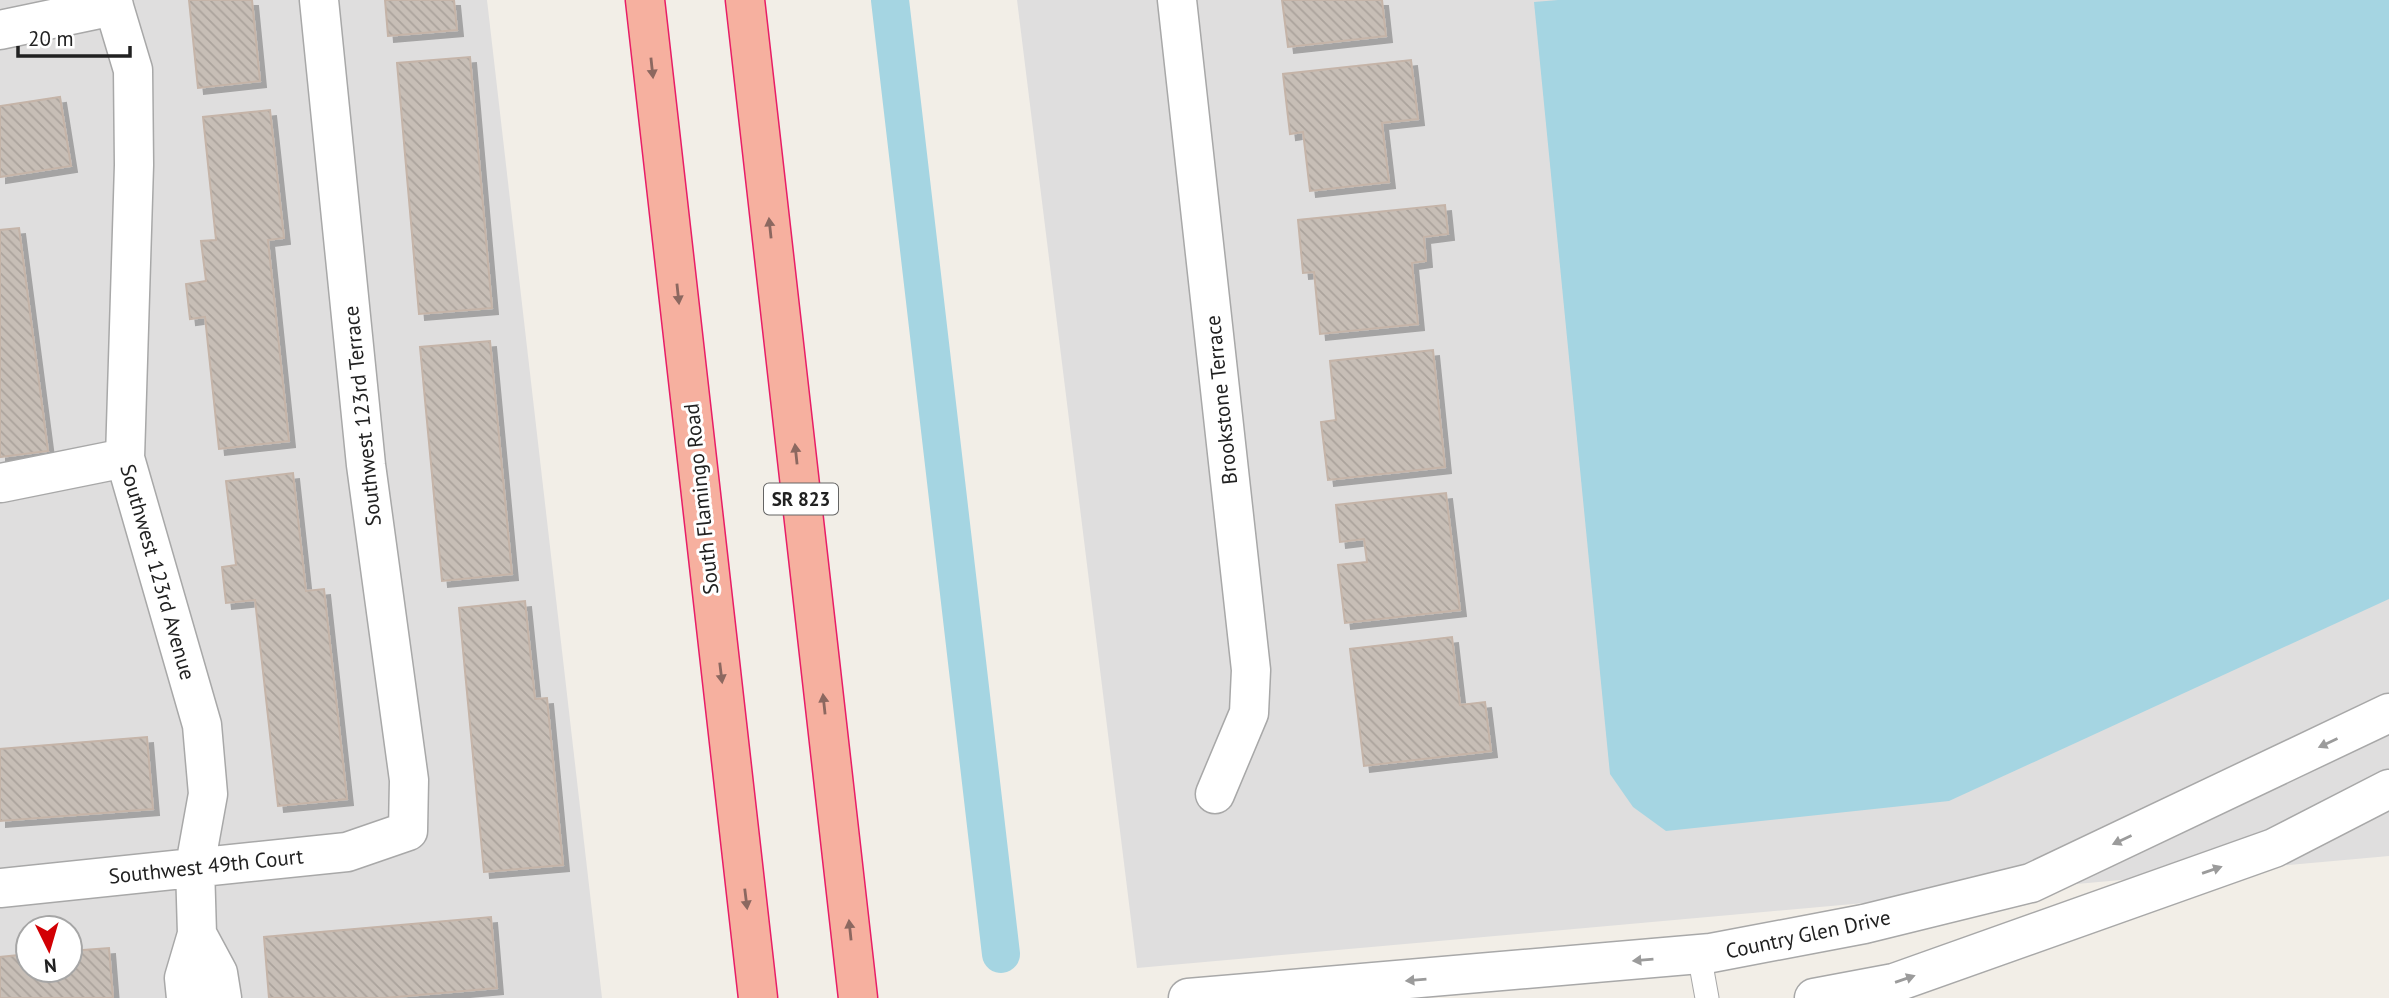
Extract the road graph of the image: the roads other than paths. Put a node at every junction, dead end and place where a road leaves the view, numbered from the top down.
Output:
1 (319, 0) edge
2 (645, 0) edge
3 (745, 0) edge
4 (1177, 0) edge
5 (113, 3) edge
6 (0, 30) edge
7 (125, 458) junction
8 (1, 483) edge
9 (2389, 713) edge
10 (2389, 789) edge
11 (1215, 794) dead end
12 (408, 831) joint
13 (195, 866) junction
14 (0, 888) edge
15 (197, 934) junction
16 (1699, 954) junction
17 (186, 998) edge
18 (222, 998) edge
19 (758, 998) edge
20 (858, 998) edge
21 (1188, 998) edge
22 (1707, 998) edge
23 (1814, 998) edge

1 - 12 street, Southwest 123rd Terrace
2 -> 19 highway, South Flamingo Road
20 -> 3 highway, SR 823
4 - 11 street, Brookstone Terrace
5 - 6 street
5 - 7 street, Southwest 123rd Avenue
7 - 8 street
7 - 13 street, Southwest 123rd Avenue
9 -> 16 street, Country Glen Drive
23 -> 10 street
12 - 13 street, Southwest 49th Court
13 - 14 street, Southwest 49th Court
13 - 15 street, Southwest 123rd Avenue
15 - 17 street, Southwest 123rd Avenue
15 - 18 street, Southwest 123rd Avenue
16 -> 21 street, Country Glen Drive
16 - 22 lane

